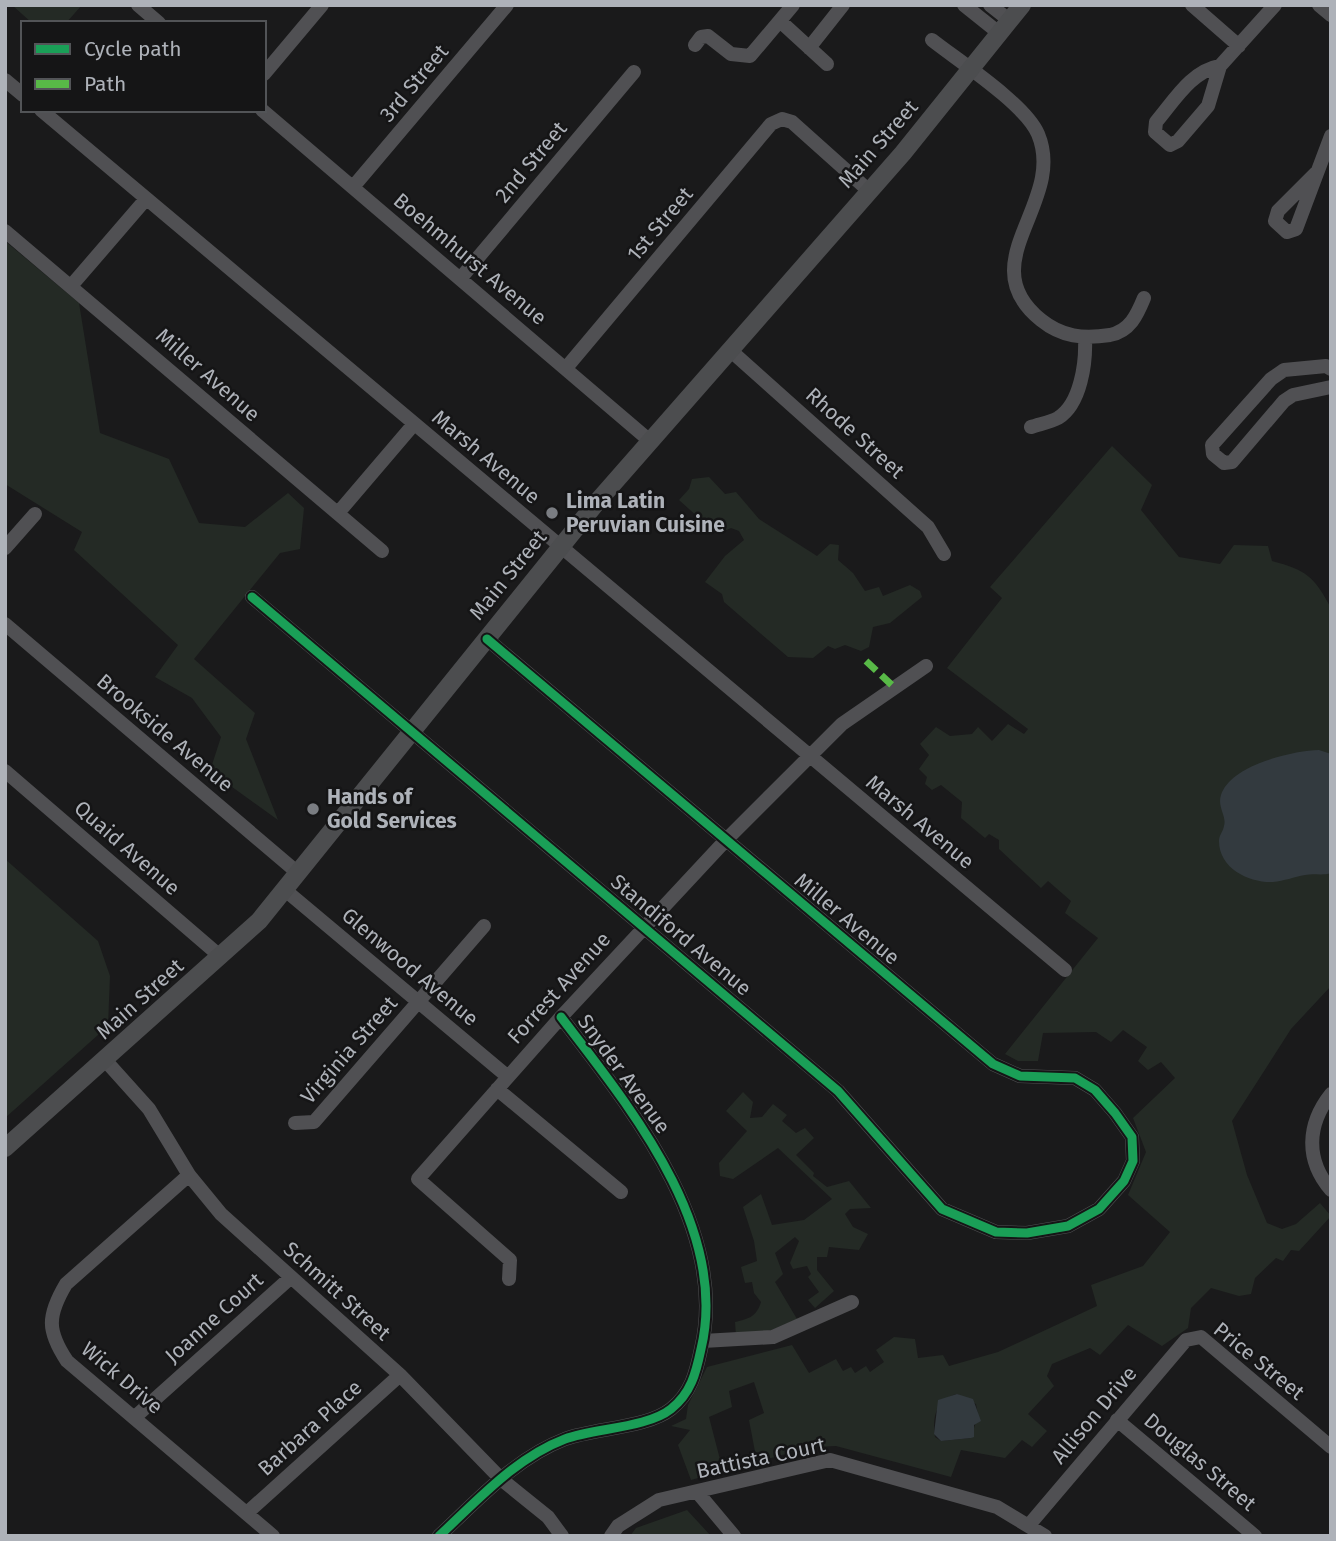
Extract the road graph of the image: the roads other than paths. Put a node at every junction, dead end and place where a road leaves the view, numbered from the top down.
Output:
1 (138, 5) edge
2 (322, 5) edge
3 (507, 5) edge
4 (793, 5) edge
5 (843, 5) edge
6 (964, 5) edge
7 (990, 5) edge
8 (1022, 5) edge
9 (1192, 5) edge
10 (1275, 5) edge
11 (1320, 5) edge
12 (1331, 15) edge
13 (157, 21) edge
14 (780, 22) junction
15 (1004, 27) junction
16 (932, 40) dead end
17 (695, 46) dead end
18 (1239, 46) junction
19 (810, 48) junction
20 (827, 64) dead end
21 (1220, 66) junction
22 (970, 69) junction
23 (266, 72) edge
24 (634, 72) dead end
25 (5, 80) edge
26 (21, 93) edge
27 (43, 112) edge
28 (264, 112) edge
29 (1331, 136) edge
30 (1316, 173) dead end
31 (353, 187) junction
32 (868, 190) junction
33 (146, 199) junction
34 (5, 231) edge
35 (460, 279) junction
36 (71, 286) junction
37 (1144, 298) dead end
38 (1085, 339) junction
39 (730, 350) junction
40 (566, 368) junction
41 (1331, 369) edge
42 (1331, 387) edge
43 (414, 424) junction
44 (1031, 427) dead end
45 (650, 441) junction
46 (338, 513) junction
47 (34, 514) dead end
48 (561, 547) junction
49 (5, 548) edge
50 (382, 551) dead end
51 (944, 554) dead end
52 (252, 597) dead end
53 (5, 624) edge
54 (486, 639) junction
55 (926, 666) dead end
56 (412, 731) junction
57 (809, 757) junction
58 (5, 771) edge
59 (725, 841) junction
60 (298, 873) junction
61 (285, 890) junction
62 (484, 926) dead end
63 (643, 927) junction
64 (221, 957) junction
65 (1065, 970) dead end
66 (419, 1001) junction
67 (561, 1017) junction
68 (105, 1060) junction
69 (508, 1077) junction
70 (497, 1089) junction
71 (1331, 1094) edge
72 (295, 1123) dead end
73 (5, 1148) edge
74 (189, 1175) junction
75 (1331, 1190) edge
76 (621, 1192) dead end
77 (1099, 1209) joint
78 (289, 1279) junction
79 (509, 1279) dead end
80 (852, 1302) dead end
81 (1193, 1336) joint
82 (703, 1341) junction
83 (400, 1375) junction
84 (135, 1417) junction
85 (1117, 1420) junction
86 (1331, 1447) edge
87 (501, 1479) junction
88 (698, 1493) junction
89 (248, 1512) junction
90 (1030, 1525) junction
91 (273, 1536) edge
92 (439, 1536) edge
93 (562, 1536) edge
94 (611, 1536) edge
95 (734, 1536) edge
96 (1045, 1536) edge
97 (1255, 1536) edge

1 - 13 street
2 - 23 street
3 - 31 street, 3rd Street
4 - 14 street
5 - 19 street
6 - 15 street
7 - 15 street
8 - 15 main road, Main Street
9 - 18 street
10 - 18 street
11 - 12 street
14 - 17 street
14 - 19 street
15 - 22 main road, Main Street
16 - 22 street
18 - 21 street
19 - 20 street
21 - 21 street
22 - 32 main road, Main Street
22 - 38 street
24 - 35 street, 2nd Street
25 - 26 street
27 - 33 street, Marsh Avenue
28 - 31 street, Boehmhurst Avenue
29 - 30 street
31 - 35 street, Boehmhurst Avenue
32 - 39 main road, Main Street
32 - 40 street, 1st Street
33 - 36 street
33 - 43 street, Marsh Avenue
34 - 36 street, Miller Avenue
35 - 40 street, Boehmhurst Avenue
36 - 46 street, Miller Avenue
37 - 38 street
38 - 44 street
39 - 45 main road, Main Street
39 - 51 street, Rhode Street
40 - 45 street, Boehmhurst Avenue
41 - 42 street
43 - 46 street
43 - 48 street, Marsh Avenue
45 - 48 main road, Main Street
46 - 50 street, Miller Avenue
47 - 49 street
48 - 54 main road, Main Street
48 - 57 street, Marsh Avenue
52 - 56 street, Standiford Avenue
53 - 60 street, Brookside Avenue
54 - 56 main road, Main Street
54 - 59 street, Miller Avenue
55 - 57 street, Forrest Avenue
56 - 60 main road, Main Street
56 - 63 street, Standiford Avenue
57 - 59 street, Forrest Avenue
57 - 65 street, Marsh Avenue
58 - 64 street, Quaid Avenue
59 - 63 street, Forrest Avenue
59 - 77 street, Miller Avenue
60 - 61 main road, Main Street
61 - 64 main road, Main Street
61 - 66 street, Glenwood Avenue
62 - 66 street, Virginia Street
63 - 67 street, Forrest Avenue
63 - 77 street, Standiford Avenue
64 - 68 main road, Main Street
66 - 69 street, Glenwood Avenue
66 - 72 street, Virginia Street
67 - 69 street, Forrest Avenue
67 - 82 street, Snyder Avenue
68 - 73 main road, Main Street
68 - 74 street, Schmitt Street
69 - 70 street, Forrest Avenue
70 - 76 street
70 - 79 street, Forrest Avenue
71 - 75 street
74 - 78 street, Schmitt Street
74 - 84 street, Wick Drive
78 - 83 street, Schmitt Street
78 - 84 street, Joanne Court
80 - 82 street
81 - 85 street, Allison Drive
81 - 86 street, Price Street
82 - 87 street, Snyder Avenue
83 - 87 street, Schmitt Street
83 - 89 street, Barbara Place
84 - 89 street, Wick Drive
85 - 90 street, Allison Drive
85 - 97 street, Douglas Street
87 - 92 street, Snyder Avenue
87 - 93 street, Schmitt Street
88 - 90 street, Battista Court
88 - 94 street, Battista Court
88 - 95 street
89 - 91 street, Wick Drive
90 - 96 street, Battista Court

